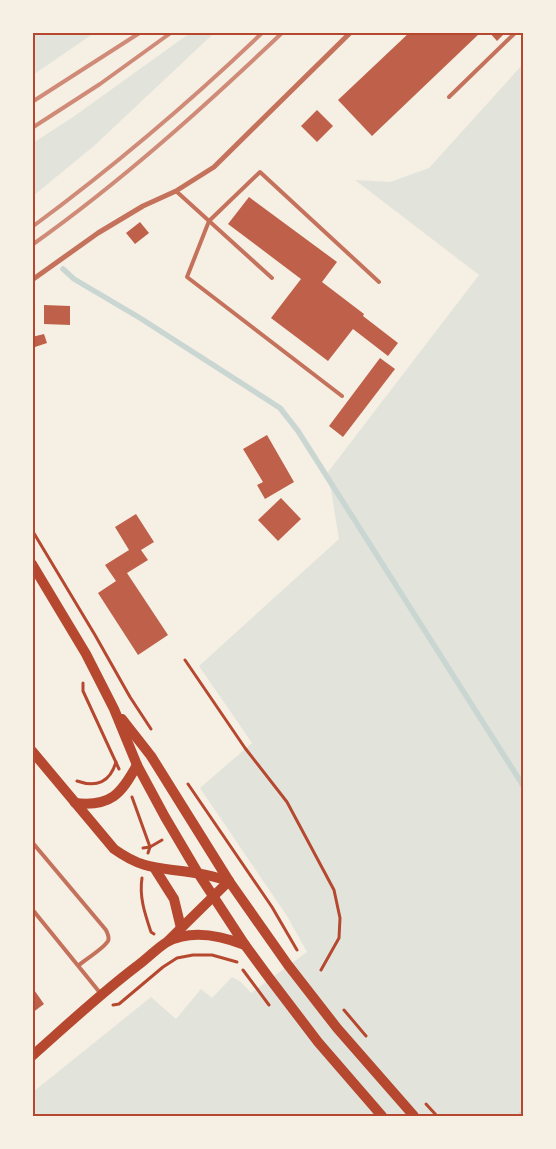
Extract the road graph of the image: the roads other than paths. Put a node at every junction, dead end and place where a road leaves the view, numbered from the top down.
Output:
1 (351, 32) edge
2 (516, 32) edge
3 (449, 97) dead end
4 (176, 191) junction
5 (209, 220) junction
6 (272, 278) dead end
7 (32, 280) edge
8 (379, 282) dead end
9 (342, 396) dead end
10 (32, 564) edge
11 (114, 709) junction
12 (34, 758) edge
13 (137, 765) junction
14 (76, 803) junction
15 (32, 842) edge
16 (155, 869) junction
17 (198, 873) junction
18 (229, 881) junction
19 (213, 897) junction
20 (32, 909) edge
21 (181, 928) junction
22 (168, 942) junction
23 (245, 945) junction
24 (79, 965) junction
25 (101, 994) junction
26 (32, 1056) edge
27 (382, 1116) edge
28 (414, 1116) edge

1 - 4 street
2 - 3 lane
4 - 5 lane
4 - 7 street
5 - 6 lane
5 - 8 lane
5 - 9 lane
10 - 11 main road
11 - 13 main road
11 - 18 main road
12 - 14 main road
13 - 14 main road
13 - 17 main road
14 - 16 main road
15 - 24 lane
16 - 17 main road
16 - 21 main road
17 - 18 main road
17 - 19 main road
18 - 19 main road
18 - 28 main road
19 - 21 main road
19 - 23 main road
20 - 24 lane
21 - 22 main road
22 - 23 main road
22 - 25 main road
23 - 27 main road
24 - 25 lane
25 - 26 main road

